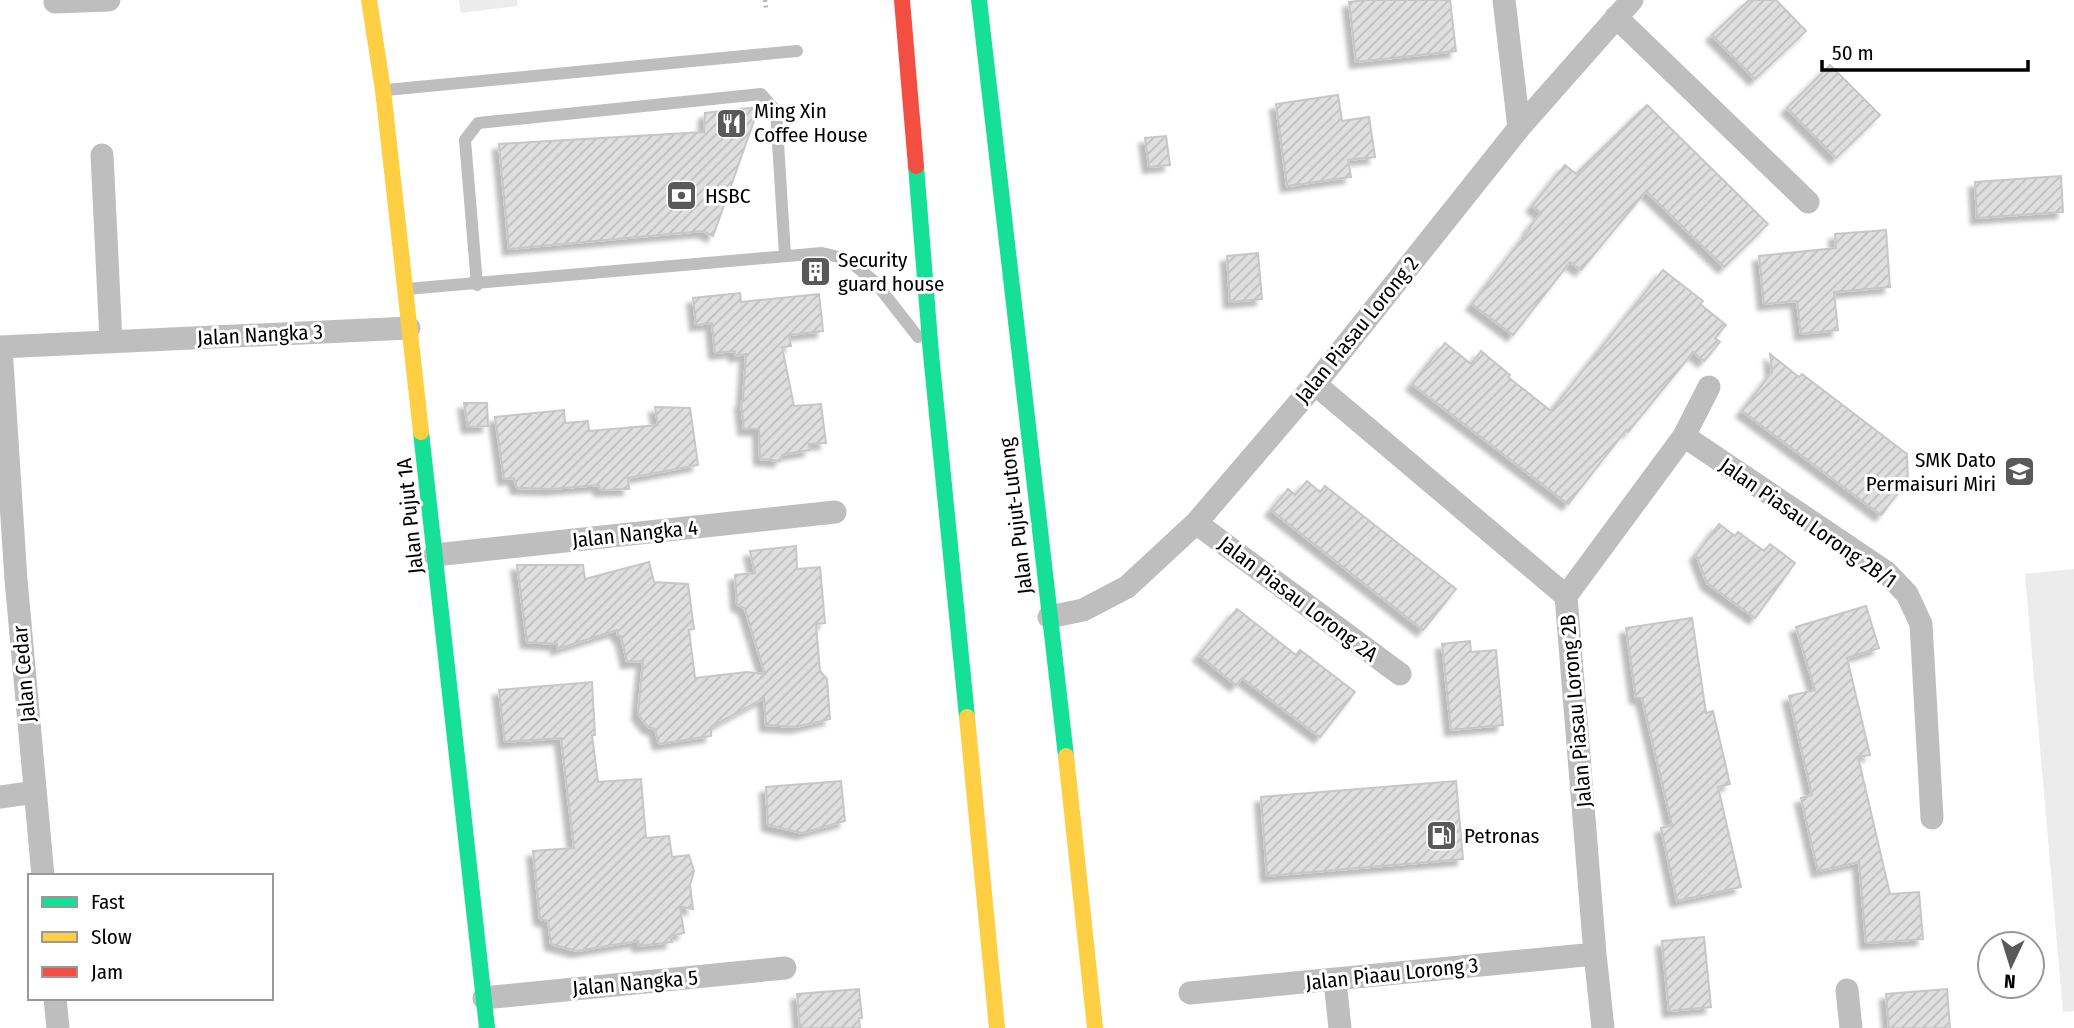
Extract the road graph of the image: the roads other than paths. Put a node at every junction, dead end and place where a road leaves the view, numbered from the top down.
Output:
1 (108, 0) edge
2 (369, 0) edge
3 (902, 0) edge
4 (979, 0) edge
5 (1504, 0) edge
6 (55, 2) dead end
7 (1624, 8) edge
8 (797, 51) dead end
9 (383, 90) junction
10 (1519, 128) junction
11 (103, 155) dead end
12 (1808, 202) dead end
13 (785, 256) junction
14 (477, 285) junction
15 (405, 289) junction
16 (409, 328) junction
17 (111, 341) junction
18 (1, 347) edge
19 (931, 354) junction
20 (1315, 384) junction
21 (1709, 387) dead end
22 (1684, 436) junction
23 (835, 512) dead end
24 (1196, 523) junction
25 (435, 555) junction
26 (8, 580) edge
27 (1566, 596) junction
28 (1049, 617) junction
29 (1400, 674) dead end
30 (35, 792) junction
31 (0, 797) edge
32 (1931, 818) dead end
33 (43, 874) edge
34 (1595, 954) junction
35 (785, 968) dead end
36 (1335, 981) junction
37 (1847, 990) dead end
38 (1189, 993) dead end
39 (484, 998) junction
40 (55, 1000) edge
41 (58, 1028) edge
42 (487, 1028) edge
43 (997, 1028) edge
44 (1096, 1028) edge
45 (1340, 1028) edge
46 (1603, 1028) edge
47 (1851, 1028) edge

1 - 6 street
2 - 9 main road, Jalan Pujut 1A
3 - 19 main road
4 - 28 main road, Jalan Pujut-Lutong
5 - 10 street
7 - 10 street, Jalan Piasau Lorong 2
7 - 12 street
8 - 9 lane
9 - 15 main road, Jalan Pujut 1A
10 - 20 street, Jalan Piasau Lorong 2
11 - 17 street
13 - 14 lane
13 - 14 lane
13 - 19 lane
14 - 15 lane
15 - 16 main road, Jalan Pujut 1A
16 - 17 street, Jalan Nangka 3
16 - 25 main road, Jalan Pujut 1A
17 - 18 street, Jalan Nangka 3
18 - 26 street, Jalan Cedar
19 - 43 main road
20 - 24 street, Jalan Piasau Lorong 2
20 - 27 street, Jalan Piasau Lorong 2B
21 - 22 street
22 - 27 street
22 - 32 street, Jalan Piasau Lorong 2B/1
23 - 25 street, Jalan Nangka 4
24 - 28 street, Jalan Piasau Lorong 2
24 - 29 street, Jalan Piasau Lorong 2A
25 - 39 main road, Jalan Pujut 1A
26 - 30 street, Jalan Cedar
27 - 34 street, Jalan Piasau Lorong 2B
28 - 44 main road, Jalan Pujut-Lutong
30 - 31 street
30 - 33 street, Jalan Cedar
34 - 36 street, Jalan Piaau Lorong 3
34 - 46 street, Jalan Piasau Lorong 2B
35 - 39 street, Jalan Nangka 5
36 - 38 street, Jalan Piaau Lorong 3
36 - 45 street
37 - 47 street
39 - 42 main road, Jalan Pujut 1A
40 - 41 street

